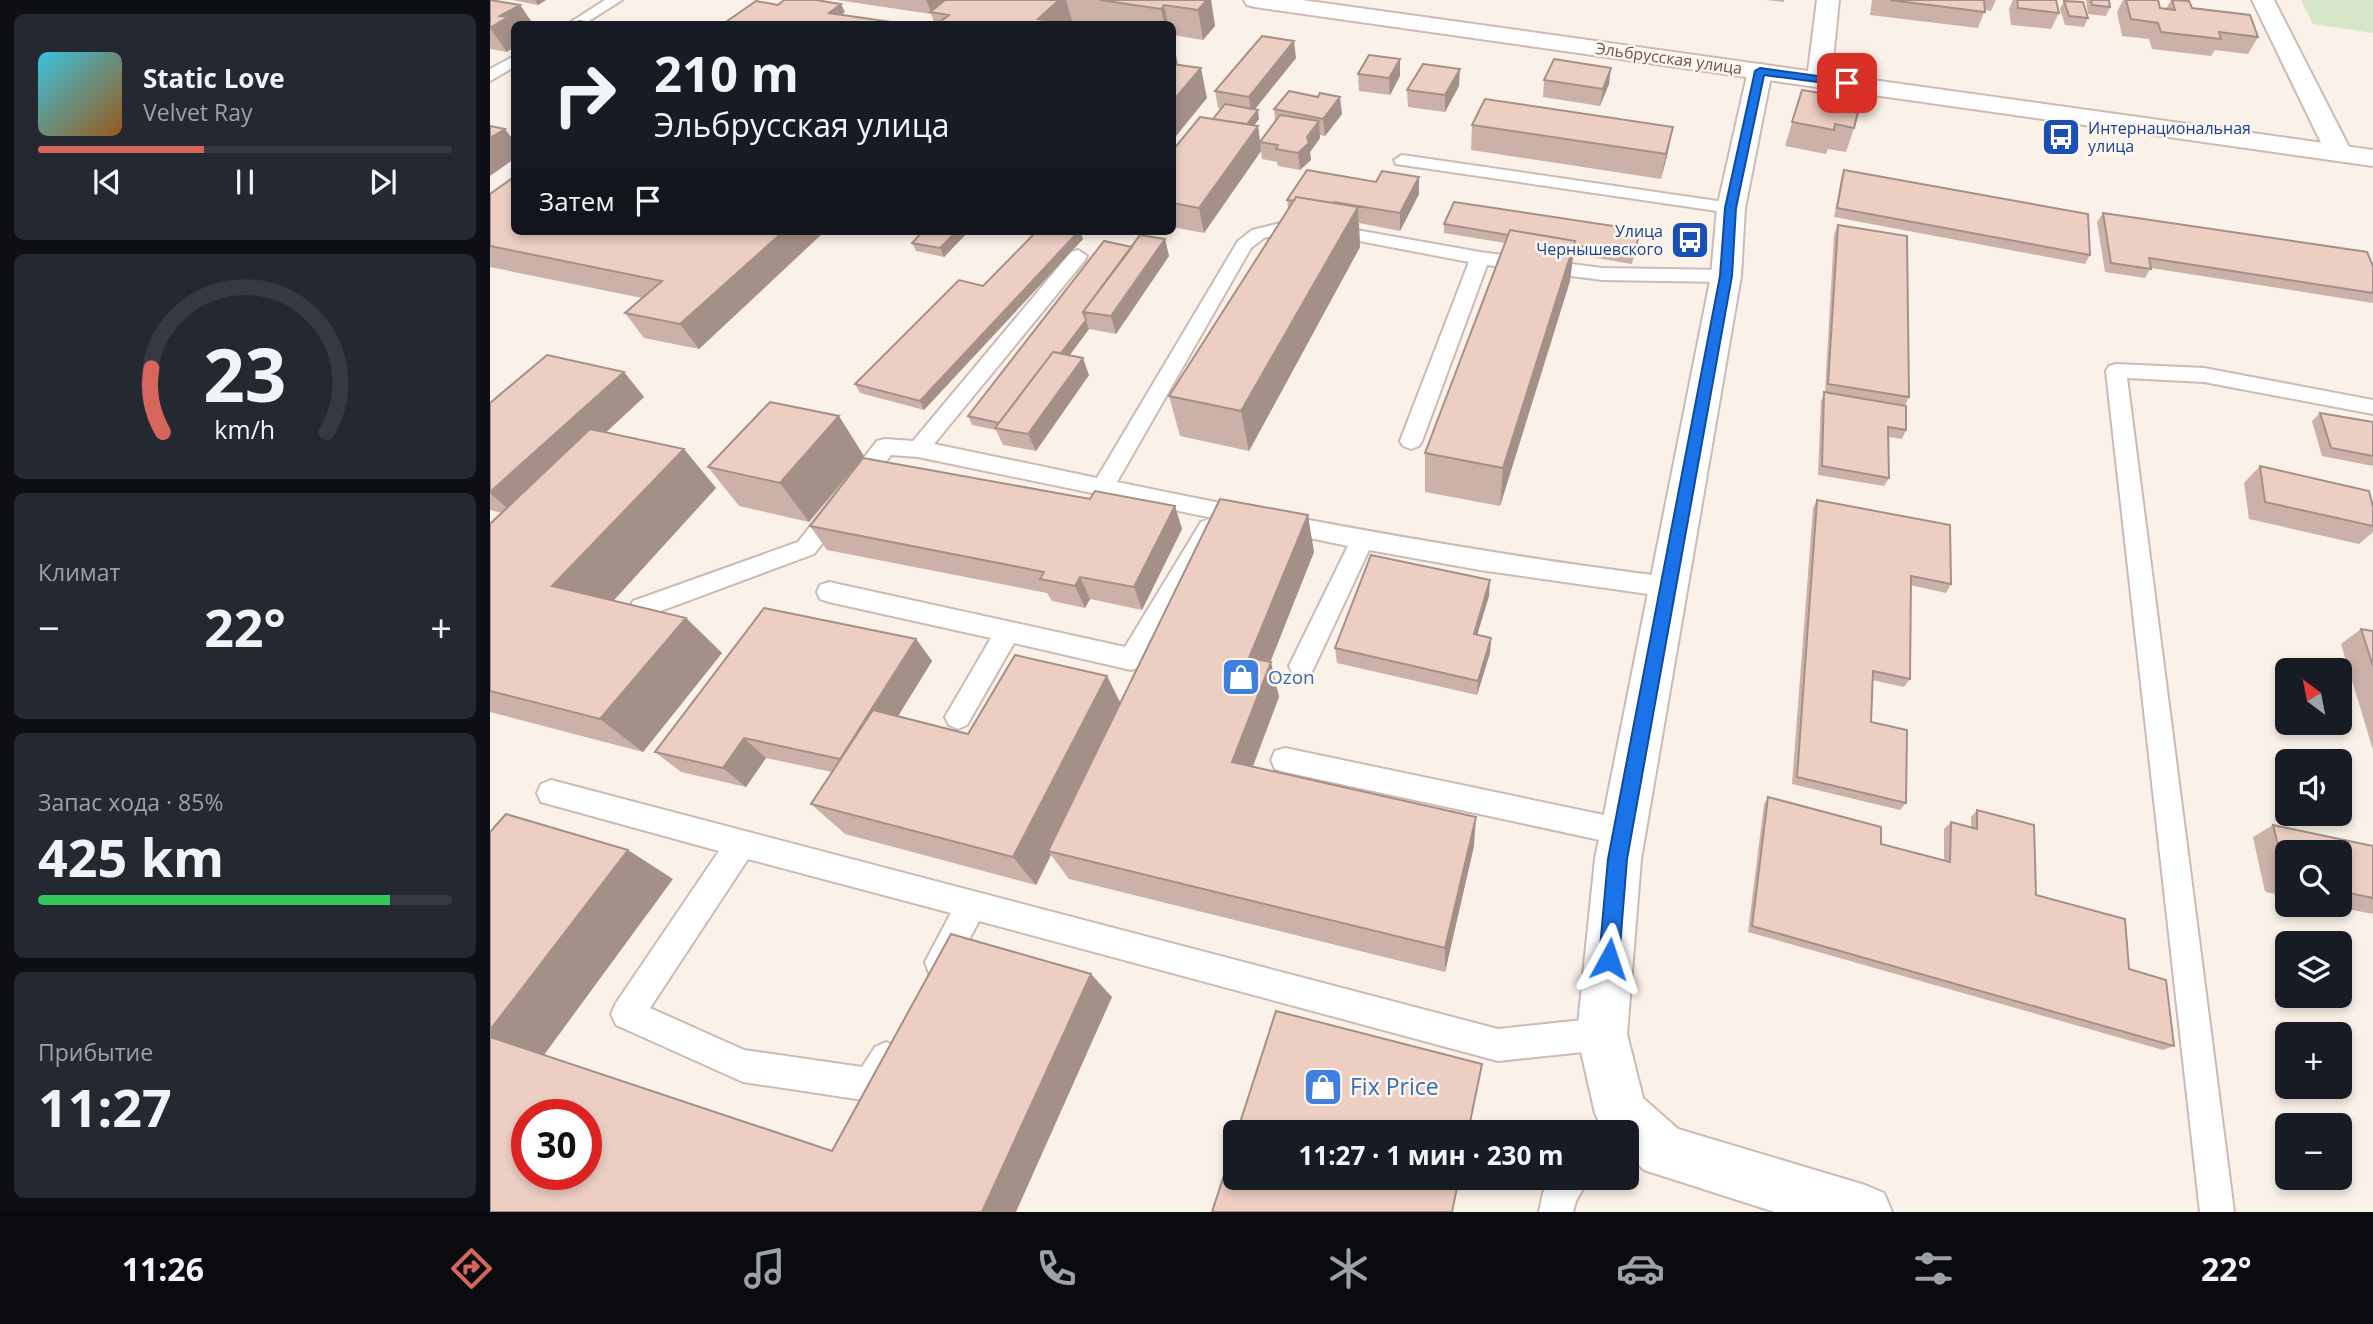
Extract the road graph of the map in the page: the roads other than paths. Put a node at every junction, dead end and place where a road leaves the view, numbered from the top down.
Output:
1 (615, 0) edge
2 (1255, 0) edge
3 (1828, 0) edge
4 (2263, 0) edge
5 (580, 21) edge
6 (511, 63) edge
7 (1760, 71) junction
8 (490, 76) edge
9 (1819, 79) junction
10 (2339, 153) junction
11 (2373, 158) edge
12 (1402, 160) dead end
13 (1731, 208) junction
14 (1078, 256) dead end
15 (1480, 258) junction
16 (1726, 276) junction
17 (2373, 408) edge
18 (1411, 441) dead end
19 (918, 449) junction
20 (1103, 487) junction
21 (1219, 512) junction
22 (1362, 541) junction
23 (1669, 587) junction
24 (829, 592) dead end
25 (642, 608) edge
26 (1008, 631) junction
27 (1302, 666) dead end
28 (958, 717) dead end
29 (1285, 760) dead end
30 (551, 793) dead end
31 (1623, 832) junction
32 (741, 844) junction
33 (972, 905) junction
34 (925, 989) edge
35 (1602, 1034) junction
36 (898, 1037) edge
37 (1614, 1120) edge
38 (1639, 1138) edge
39 (1562, 1190) edge
40 (1556, 1212) edge
41 (1865, 1212) edge
42 (2217, 1212) edge

1 - 5 lane
2 - 7 street, Эльбрусская улица
3 - 9 street
4 - 10 street
6 - 8 lane
7 - 9 street, Эльбрусская улица
7 - 13 street
9 - 10 street, Эльбрусская улица
10 - 11 street, Эльбрусская улица
12 - 13 lane
13 - 16 street
14 - 19 lane
15 - 16 lane
15 - 18 lane
15 - 20 lane
16 - 23 street
17 - 42 lane
19 - 20 lane
19 - 25 lane
20 - 21 lane
21 - 22 lane
21 - 26 lane
22 - 23 lane
22 - 27 lane
23 - 31 street
24 - 26 lane
26 - 28 lane
29 - 31 lane
30 - 32 lane
31 - 35 street
32 - 33 lane
32 - 36 lane
33 - 34 lane
33 - 35 lane
35 - 37 street
38 - 41 street
39 - 40 lane

